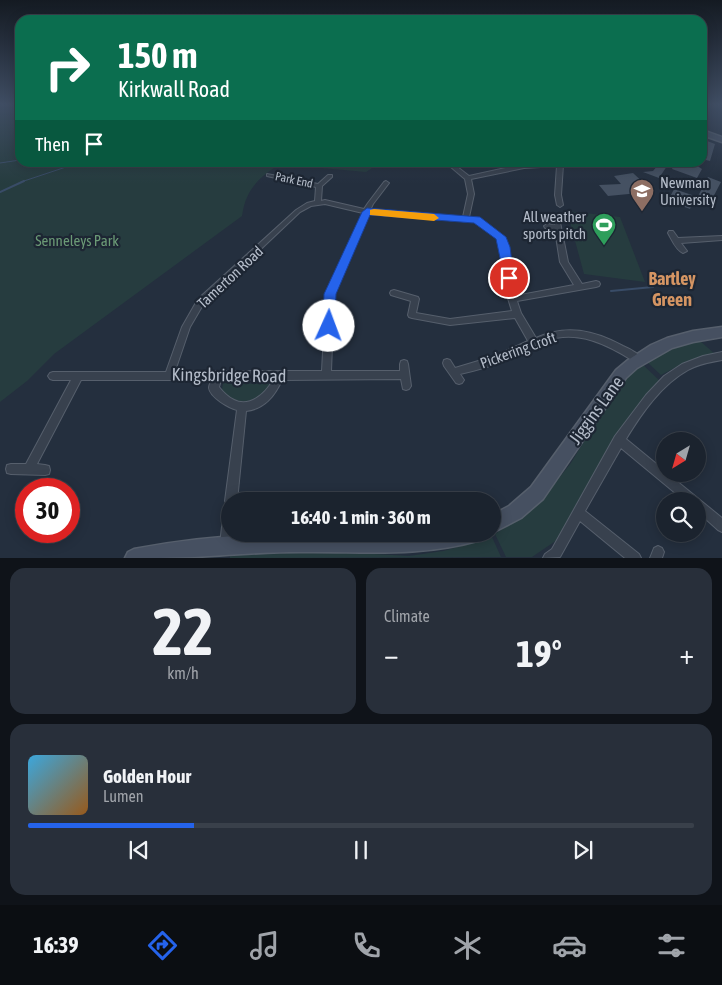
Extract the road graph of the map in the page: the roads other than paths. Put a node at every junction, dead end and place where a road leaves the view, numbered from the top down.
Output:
1 (707, 134) edge
2 (722, 140) edge
3 (453, 167) edge
4 (519, 167) edge
5 (560, 167) edge
6 (276, 170) dead end
7 (330, 176) dead end
8 (468, 178) junction
9 (386, 183) dead end
10 (319, 186) junction
11 (549, 200) dead end
12 (318, 202) junction
13 (367, 212) junction
14 (466, 218) junction
15 (556, 219) dead end
16 (547, 226) dead end
17 (557, 228) junction
18 (671, 233) dead end
19 (722, 238) edge
20 (676, 241) junction
21 (683, 251) dead end
22 (596, 284) dead end
23 (579, 286) junction
24 (394, 293) dead end
25 (513, 299) junction
26 (517, 314) junction
27 (722, 332) edge
28 (534, 343) junction
29 (722, 356) edge
30 (638, 359) junction
31 (447, 363) dead end
32 (404, 364) dead end
33 (170, 374) junction
34 (326, 375) junction
35 (405, 375) junction
36 (53, 376) dead end
37 (78, 376) junction
38 (217, 376) junction
39 (279, 376) junction
40 (406, 386) dead end
41 (242, 408) junction
42 (619, 440) junction
43 (11, 469) dead end
44 (29, 469) junction
45 (45, 470) dead end
46 (232, 492) edge
47 (682, 492) edge
48 (706, 512) edge
49 (579, 514) junction
50 (501, 520) edge
51 (722, 526) edge
52 (226, 542) edge
53 (451, 542) edge
54 (226, 545) junction
55 (134, 558) edge
56 (549, 558) edge
57 (635, 558) edge

1 - 2 street
3 - 8 street
4 - 8 street
5 - 11 street
6 - 10 street, Park End
7 - 10 street
8 - 14 street
9 - 13 street
10 - 12 street
12 - 13 street
12 - 33 street, Tamerton Road
13 - 14 street
13 - 34 street
14 - 25 street
15 - 17 street
16 - 17 street
17 - 23 street
18 - 20 street
19 - 20 street
20 - 21 street
22 - 23 street
23 - 25 street
24 - 26 street
25 - 26 street
26 - 28 street
27 - 30 street, Jiggins Lane
28 - 30 street, Pickering Croft
28 - 31 street, Pickering Croft
29 - 42 street
30 - 50 street, Jiggins Lane
32 - 35 street
33 - 37 street, Kingsbridge Road
33 - 38 street, Kingsbridge Road
34 - 35 street, Kingsbridge Road
34 - 39 street, Kingsbridge Road
35 - 40 street
36 - 37 street, Kingsbridge Road
37 - 44 street
38 - 39 street, Kingsbridge Road
38 - 41 street
39 - 41 street
41 - 46 street
42 - 47 street
42 - 49 street
43 - 44 street
44 - 45 street
48 - 51 street
49 - 56 street
49 - 57 street
52 - 54 street
53 - 54 street
54 - 55 street

